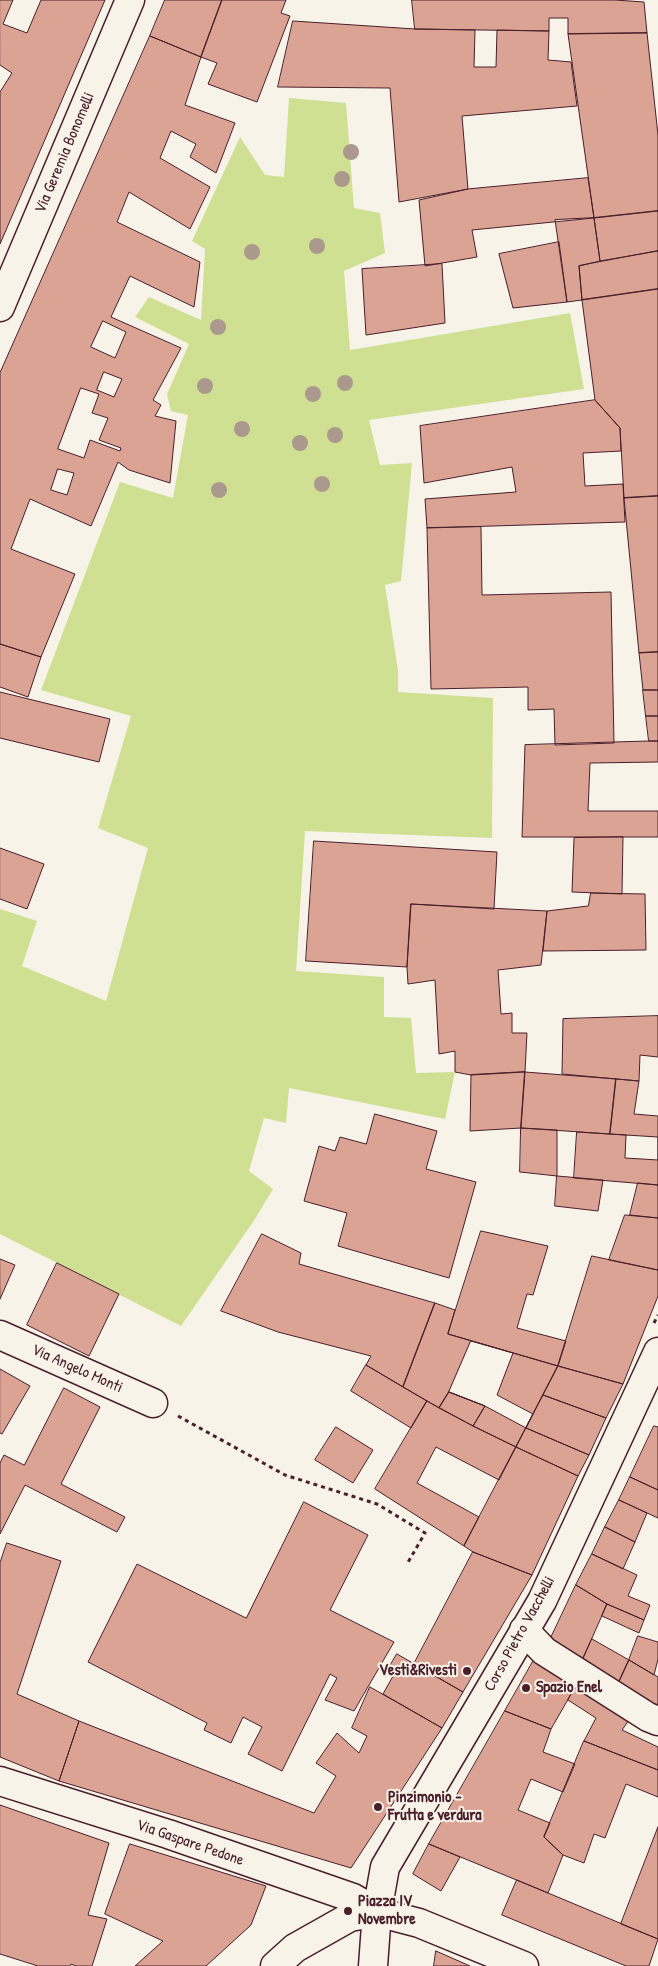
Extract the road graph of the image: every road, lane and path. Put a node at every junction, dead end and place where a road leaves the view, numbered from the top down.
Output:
1 (130, 0) edge
2 (0, 307) edge
3 (0, 1335) edge
4 (658, 1352) edge
5 (153, 1403) joint
6 (407, 1564) dead end
7 (524, 1630) junction
8 (658, 1720) edge
9 (0, 1781) edge
10 (377, 1912) junction
11 (275, 1966) edge
12 (374, 1966) edge
13 (524, 1966) edge

1 - 2 street, Via Geremia Bonomelli
3 - 5 street, Via Angelo Monti
4 - 7 street, Corso Pietro Vacchelli
5 - 6 path
7 - 8 street
7 - 10 street, Corso Pietro Vacchelli
9 - 10 street, Via Gaspare Pedone
10 - 11 street
10 - 12 street
10 - 13 street

